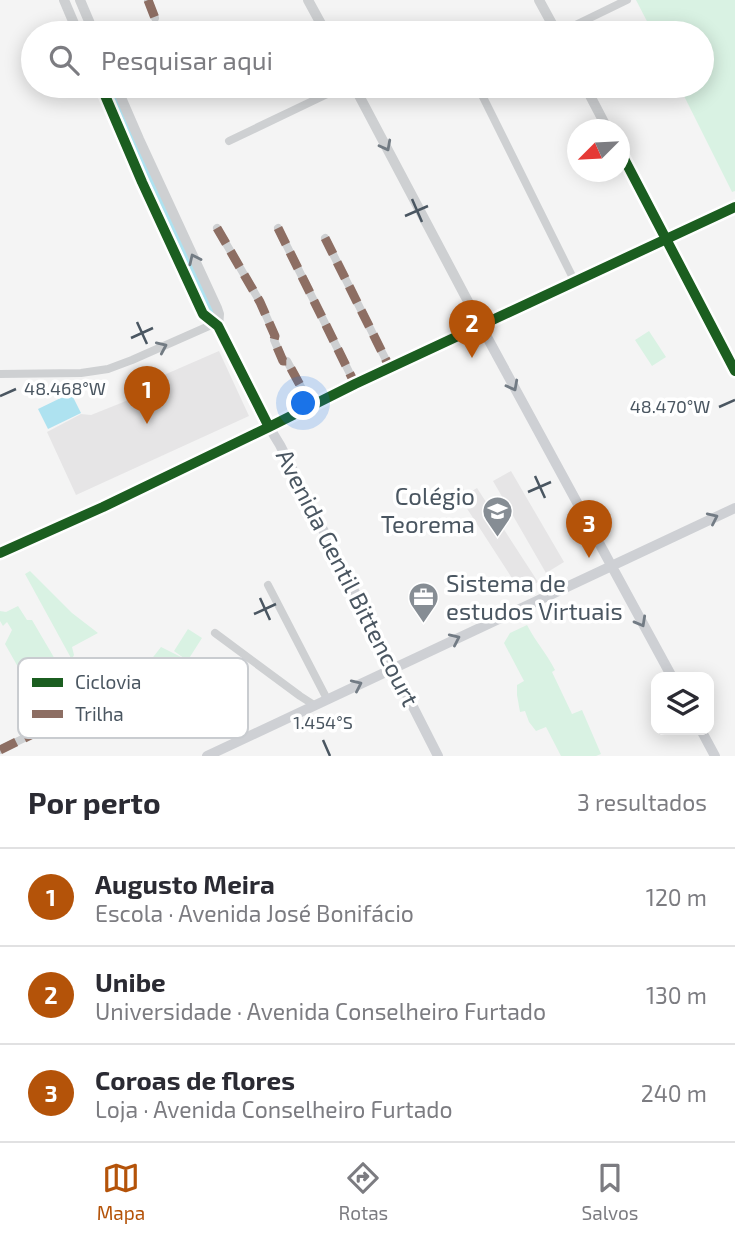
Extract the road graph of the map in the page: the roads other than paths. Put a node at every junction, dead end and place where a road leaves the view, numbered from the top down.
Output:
1 (64, 0) edge
2 (80, 0) edge
3 (148, 0) edge
4 (308, 0) edge
5 (539, 0) edge
6 (627, 0) edge
7 (155, 18) dead end
8 (73, 21) edge
9 (89, 21) edge
10 (319, 21) edge
11 (551, 21) edge
12 (583, 21) edge
13 (106, 98) edge
14 (121, 98) edge
15 (319, 98) edge
16 (360, 98) edge
17 (483, 98) edge
18 (591, 98) edge
19 (602, 119) edge
20 (229, 141) dead end
21 (630, 170) edge
22 (735, 207) edge
23 (217, 228) dead end
24 (278, 228) dead end
25 (325, 238) dead end
26 (666, 239) junction
27 (575, 282) junction
28 (217, 324) junction
29 (481, 326) junction
30 (390, 368) junction
31 (735, 371) edge
32 (0, 374) edge
33 (355, 384) junction
34 (305, 409) junction
35 (269, 427) junction
36 (735, 508) edge
37 (0, 553) edge
38 (611, 567) junction
39 (268, 585) dead end
40 (215, 632) dead end
41 (393, 667) junction
42 (668, 672) edge
43 (327, 699) junction
44 (314, 705) junction
45 (704, 735) edge
46 (248, 736) edge
47 (24, 738) edge
48 (245, 738) edge
49 (0, 750) edge
50 (207, 756) edge
51 (438, 756) edge
52 (715, 756) edge

1 - 8 street
2 - 9 street
3 - 7 street
4 - 10 street
5 - 11 street
6 - 12 street
13 - 28 street, Avenida Gentil Bittencourt
28 -> 14 street, Avenida Gentil Bittencourt
15 - 20 street
16 -> 29 street
17 - 27 street
18 - 19 street
21 - 26 street
22 - 26 main road
23 - 34 street
24 - 33 street
25 - 30 street
26 - 27 main road
26 - 31 street
27 - 29 main road
32 -> 28 street
28 - 35 street, Avenida Gentil Bittencourt
29 - 30 main road
29 -> 38 main road
30 - 33 main road
33 - 34 main road
34 - 35 main road
35 - 37 main road
35 - 41 main road, Avenida Gentil Bittencourt
38 -> 36 main road
41 -> 38 main road
38 -> 42 main road
39 - 43 street
40 - 44 street
43 -> 41 main road
41 - 51 main road, Avenida Gentil Bittencourt
43 - 44 main road
44 - 46 main road
45 - 52 main road
47 - 49 street
48 - 50 main road

